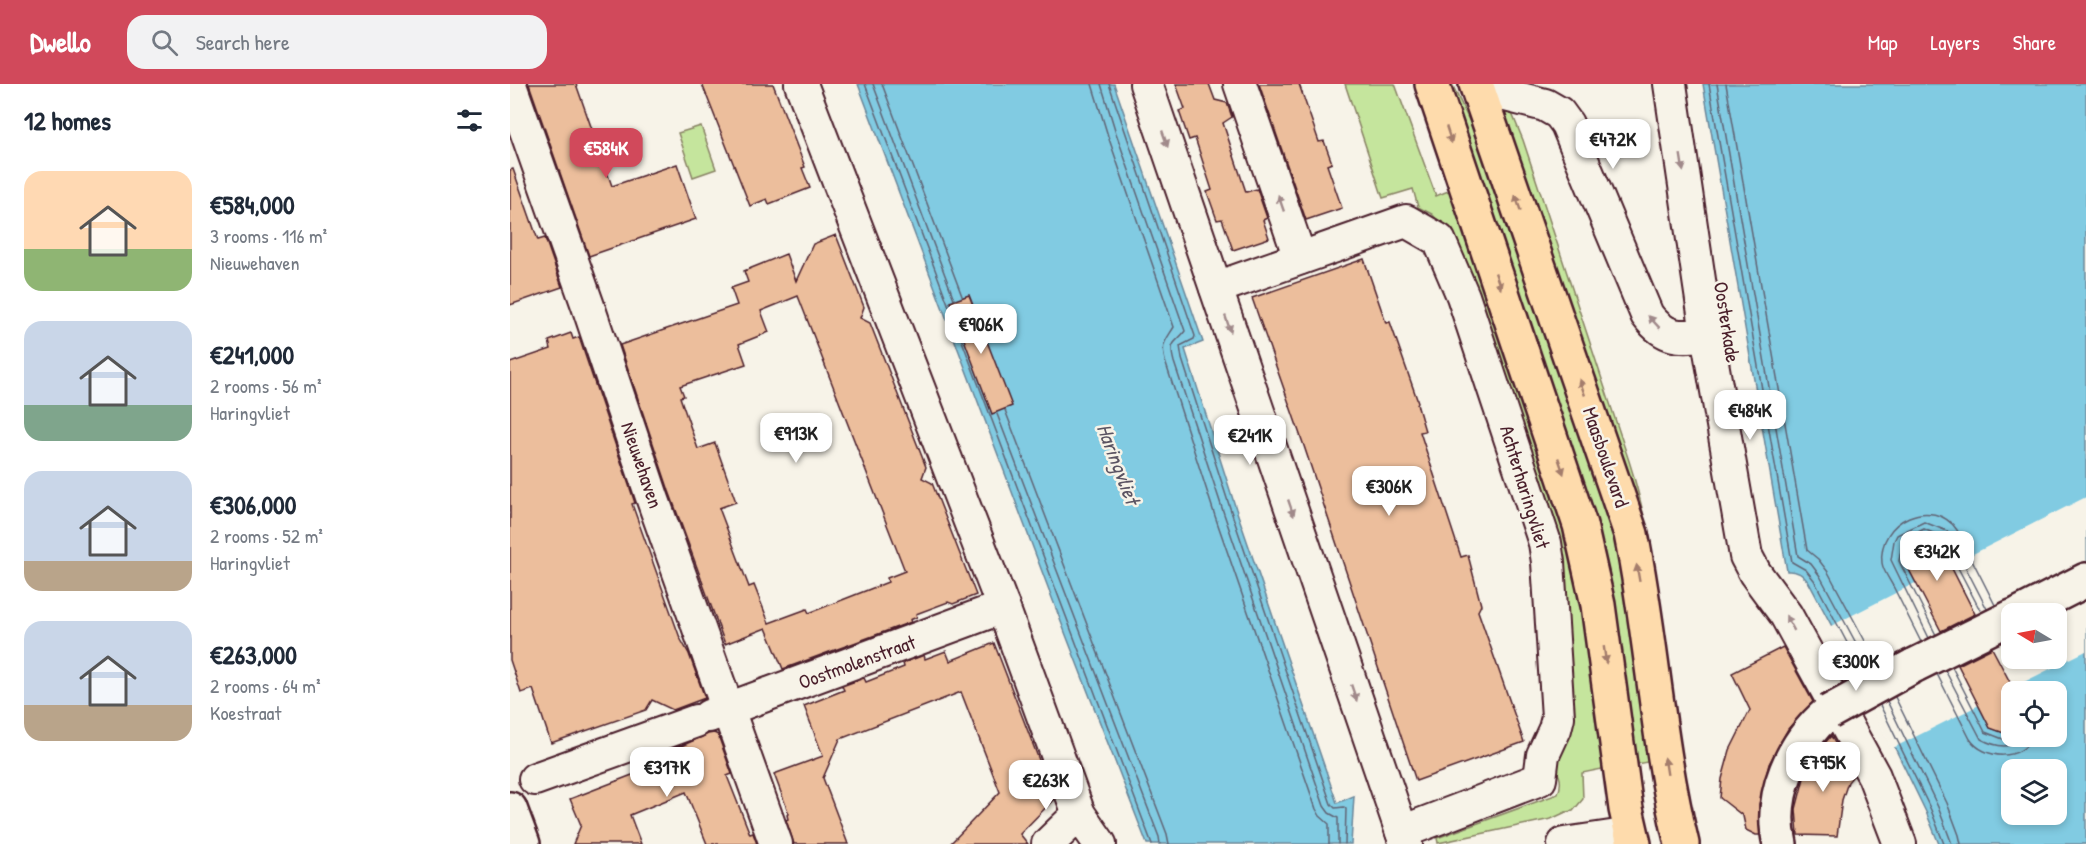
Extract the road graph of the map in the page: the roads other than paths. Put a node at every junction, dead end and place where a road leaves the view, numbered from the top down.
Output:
1 (801, 84) edge
2 (1146, 84) edge
3 (1240, 84) edge
4 (1432, 84) edge
5 (1670, 84) edge
6 (1691, 84) edge
7 (510, 85) edge
8 (1477, 86) edge
9 (1300, 258) junction
10 (1216, 288) junction
11 (1707, 334) junction
12 (1743, 567) junction
13 (2086, 580) edge
14 (2041, 603) edge
15 (1004, 607) junction
16 (2001, 622) edge
17 (711, 716) junction
18 (535, 779) dead end
19 (1671, 797) junction
20 (1079, 814) junction
21 (1404, 838) edge
22 (1633, 839) edge
23 (776, 844) edge
24 (1048, 844) edge
25 (1100, 844) edge
26 (1564, 844) edge
27 (1682, 844) edge
28 (1780, 844) edge
29 (1900, 844) edge

1 - 15 street
2 -> 10 street
9 -> 3 street
4 -> 22 main road
5 -> 11 street, Oosterkade
6 - 12 street, Oosterkade
7 - 17 street, Nieuwehaven
11 -> 8 street, Oosterkade
19 -> 8 main road, Maasboulevard
9 - 10 street, Achterharingvliet
9 - 21 street, Achterharingvliet
10 -> 21 street
11 - 12 street, Oosterkade
29 -> 12 street
13 - 14 main road
15 - 17 street, Oostmolenstraat
15 - 20 street
16 - 28 main road, bridge
17 - 18 street, Oostmolenstraat
17 - 23 street, Nieuwehaven
19 - 22 main road
19 - 27 main road, Maasboulevard
20 - 24 street
20 - 25 street
22 - 26 street

